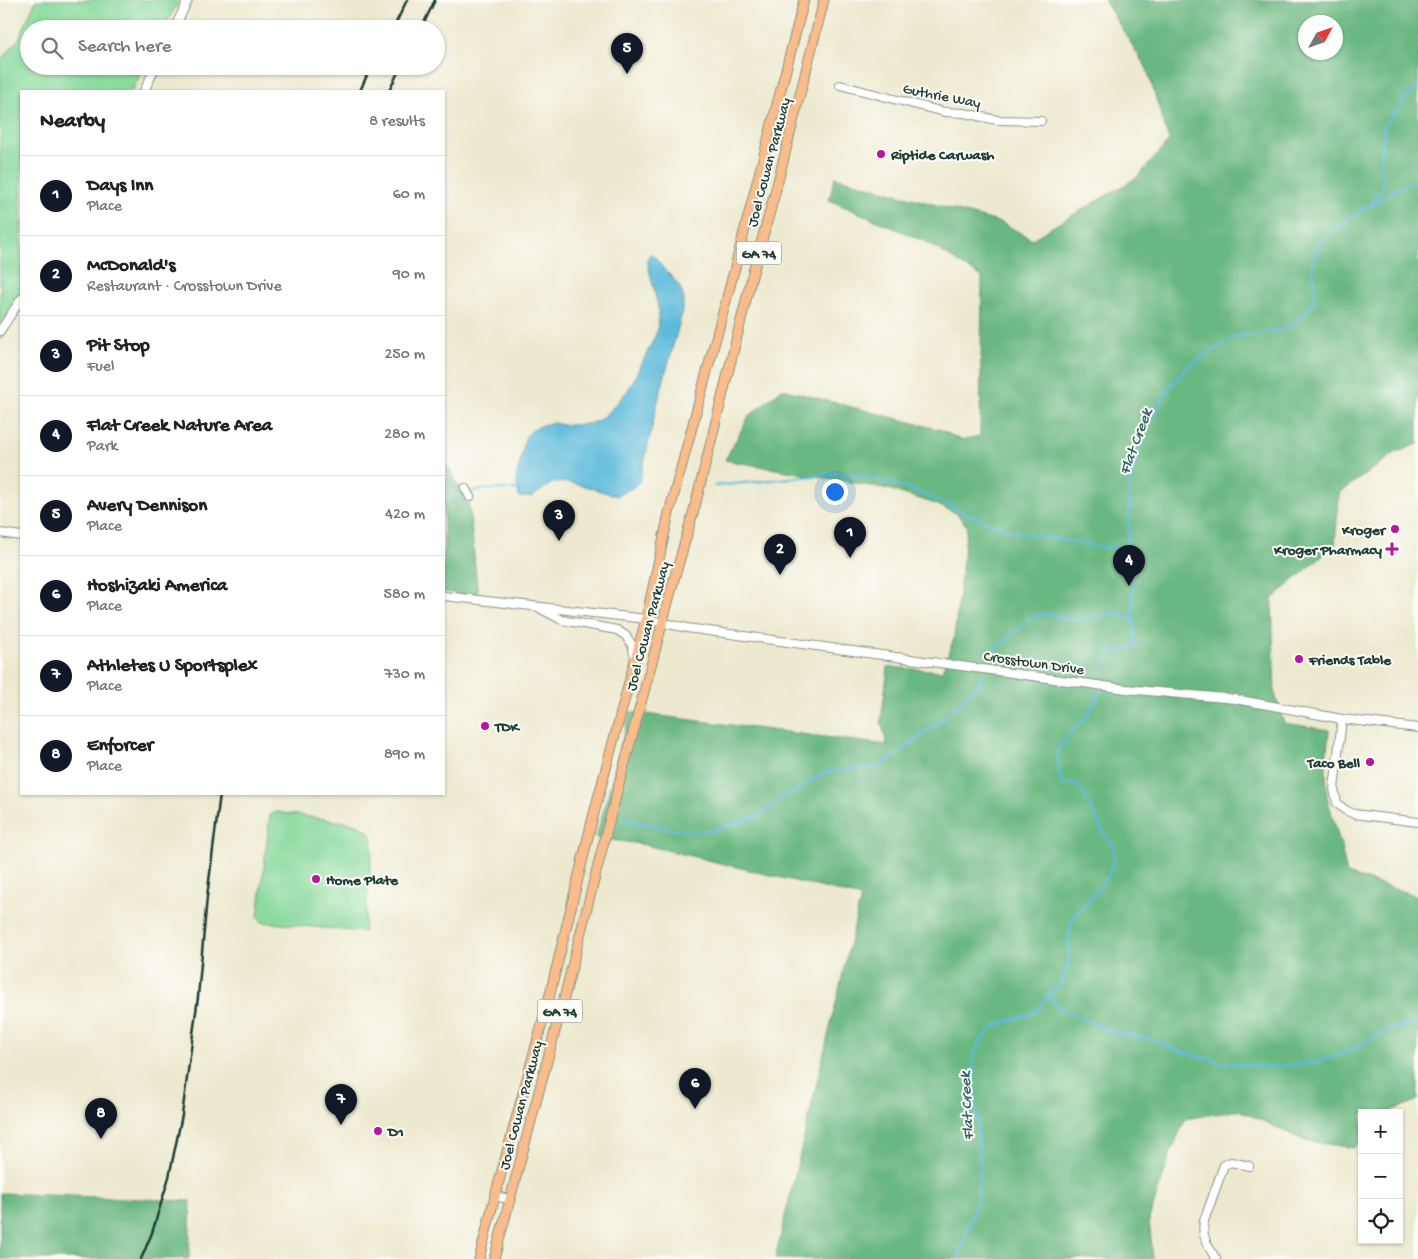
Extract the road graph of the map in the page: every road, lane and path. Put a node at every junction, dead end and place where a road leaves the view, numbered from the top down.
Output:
1 (188, 0) edge
2 (804, 0) edge
3 (824, 0) edge
4 (178, 20) edge
5 (152, 75) edge
6 (840, 85) dead end
7 (144, 90) edge
8 (1041, 121) dead end
9 (20, 301) edge
10 (0, 331) edge
11 (465, 488) dead end
12 (470, 497) dead end
13 (0, 533) edge
14 (20, 536) edge
15 (445, 596) edge
16 (537, 607) junction
17 (646, 619) junction
18 (662, 623) junction
19 (635, 658) junction
20 (1342, 719) junction
21 (1418, 728) edge
22 (1418, 822) edge
23 (1249, 1166) dead end
24 (494, 1196) junction
25 (509, 1199) junction
26 (479, 1259) edge
27 (494, 1259) edge
28 (1216, 1259) edge

1 - 4 street
2 - 17 main road, Joel Cowan Parkway / GA 74
3 - 18 main road, Joel Cowan Parkway / GA 74
5 - 7 street
6 - 8 street, Guthrie Way
9 - 10 street
11 - 12 street
13 - 14 street
15 - 16 street, Crosstown Drive
16 - 17 street, Crosstown Drive
16 - 19 street
17 - 18 street, Crosstown Drive
17 - 19 main road, Joel Cowan Parkway / GA 74
18 - 20 street, Crosstown Drive
18 - 25 main road, Joel Cowan Parkway / GA 74
19 - 24 main road, Joel Cowan Parkway / GA 74
20 - 21 street, Crosstown Drive
20 - 22 street
23 - 28 street
24 - 25 street
24 - 26 main road, Joel Cowan Parkway / GA 74
25 - 27 main road, Joel Cowan Parkway / GA 74

